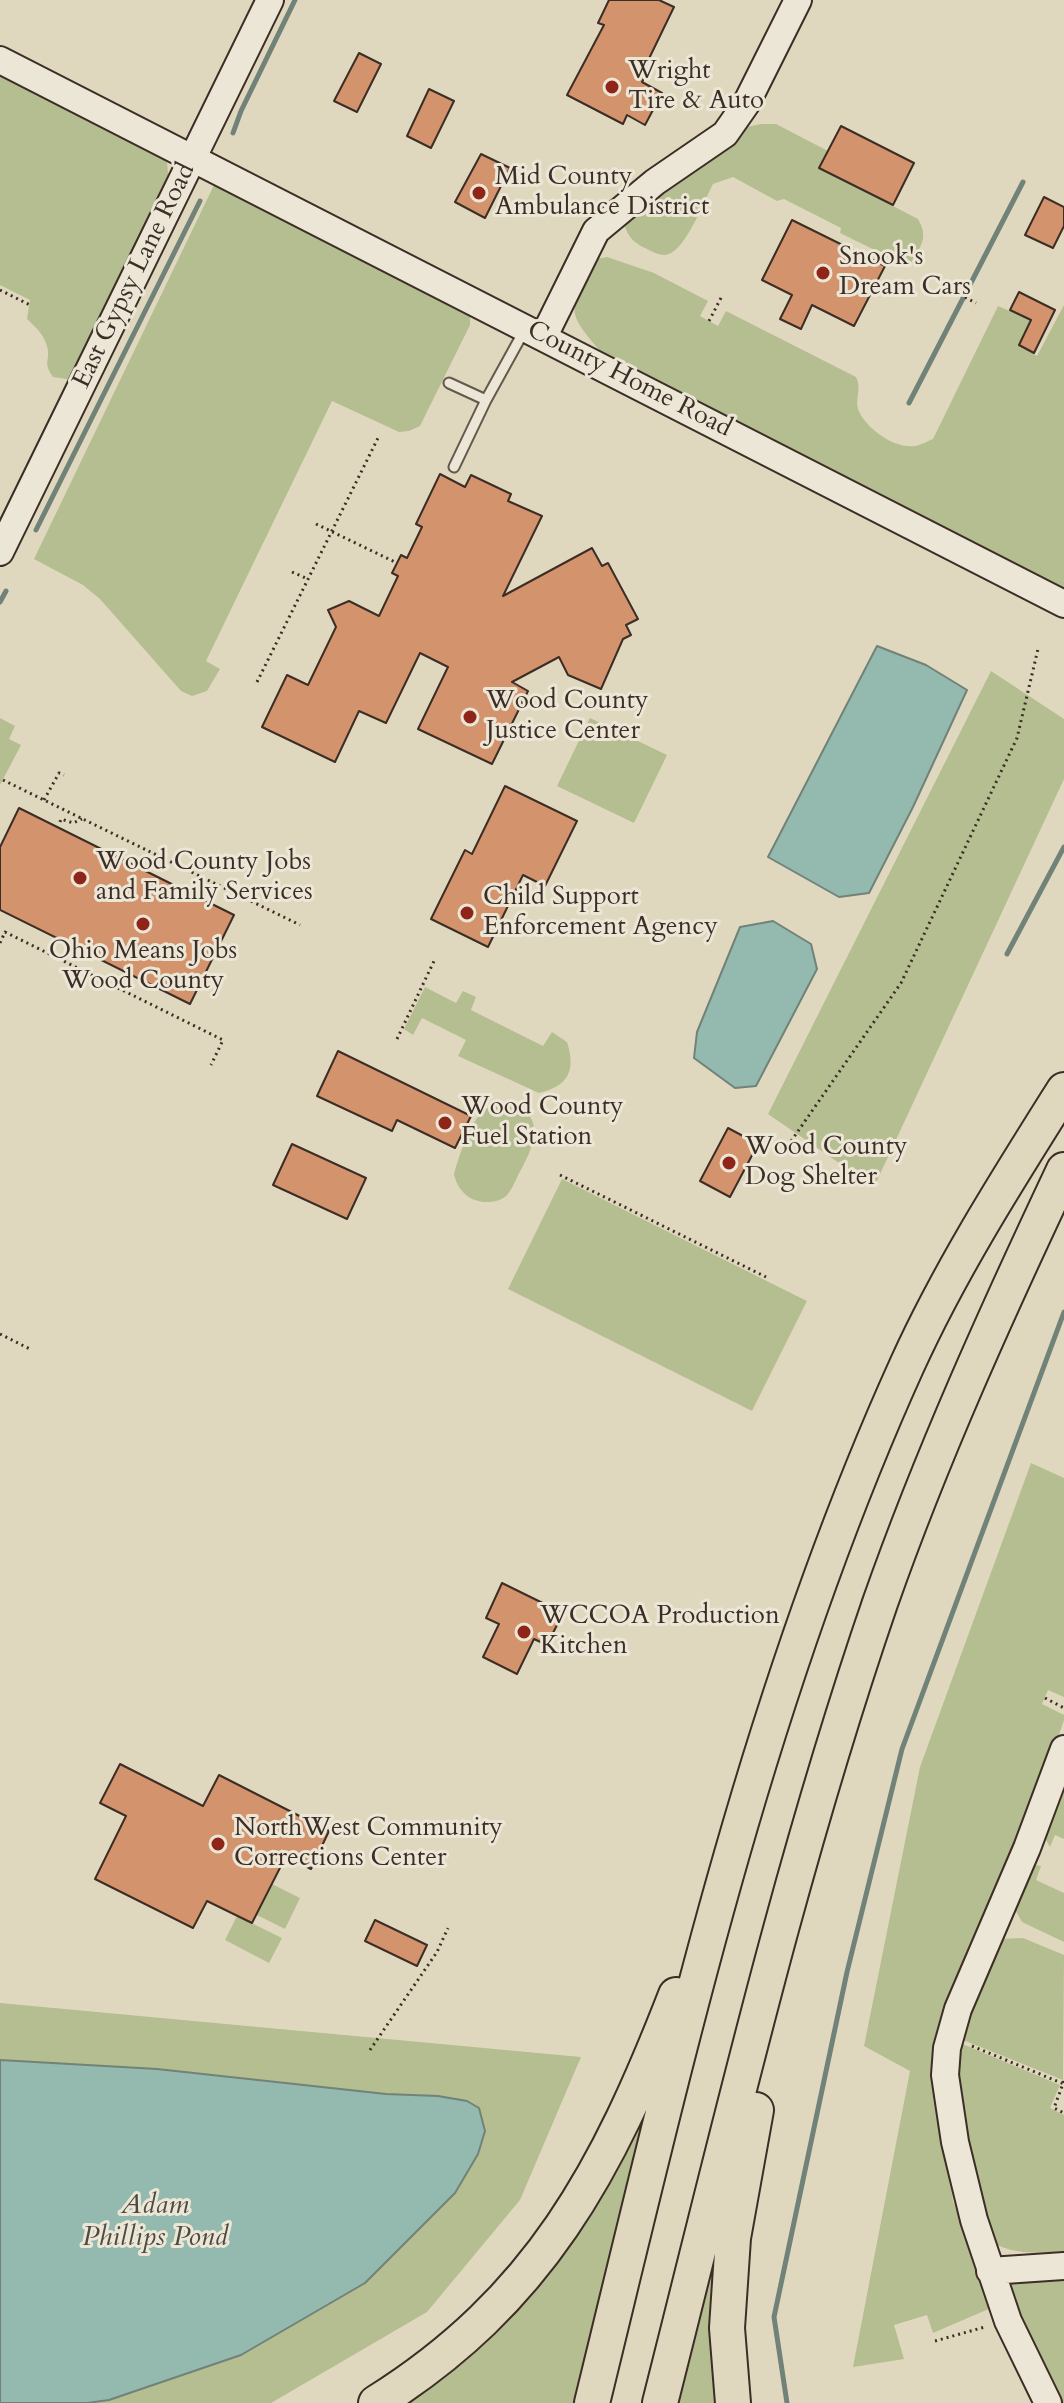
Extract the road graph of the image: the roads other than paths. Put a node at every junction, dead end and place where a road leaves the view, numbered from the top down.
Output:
1 (270, 0) edge
2 (798, 0) edge
3 (0, 60) edge
4 (193, 157) junction
5 (535, 332) junction
6 (449, 383) dead end
7 (486, 400) junction
8 (454, 467) dead end
9 (0, 552) edge
10 (1064, 604) edge
11 (1064, 1090) edge
12 (1064, 1170) edge
13 (1064, 1749) edge
14 (734, 1846) junction
15 (799, 1856) junction
16 (1064, 2266) edge
17 (990, 2271) junction
18 (376, 2403) edge
19 (592, 2403) edge
20 (660, 2403) edge
21 (733, 2403) edge
22 (1048, 2403) edge

1 - 4 street, East Gypsy Lane Road
2 - 5 street
3 - 4 street, County Home Road
4 - 5 street, County Home Road
4 - 9 street, East Gypsy Lane Road
5 - 7 lane
5 - 10 street, County Home Road
6 - 7 lane
7 - 8 lane
11 - 14 highway
12 - 15 highway
13 - 17 street
14 - 18 highway
14 - 19 highway
15 - 20 highway
15 - 21 highway
16 - 17 street
17 - 22 street

